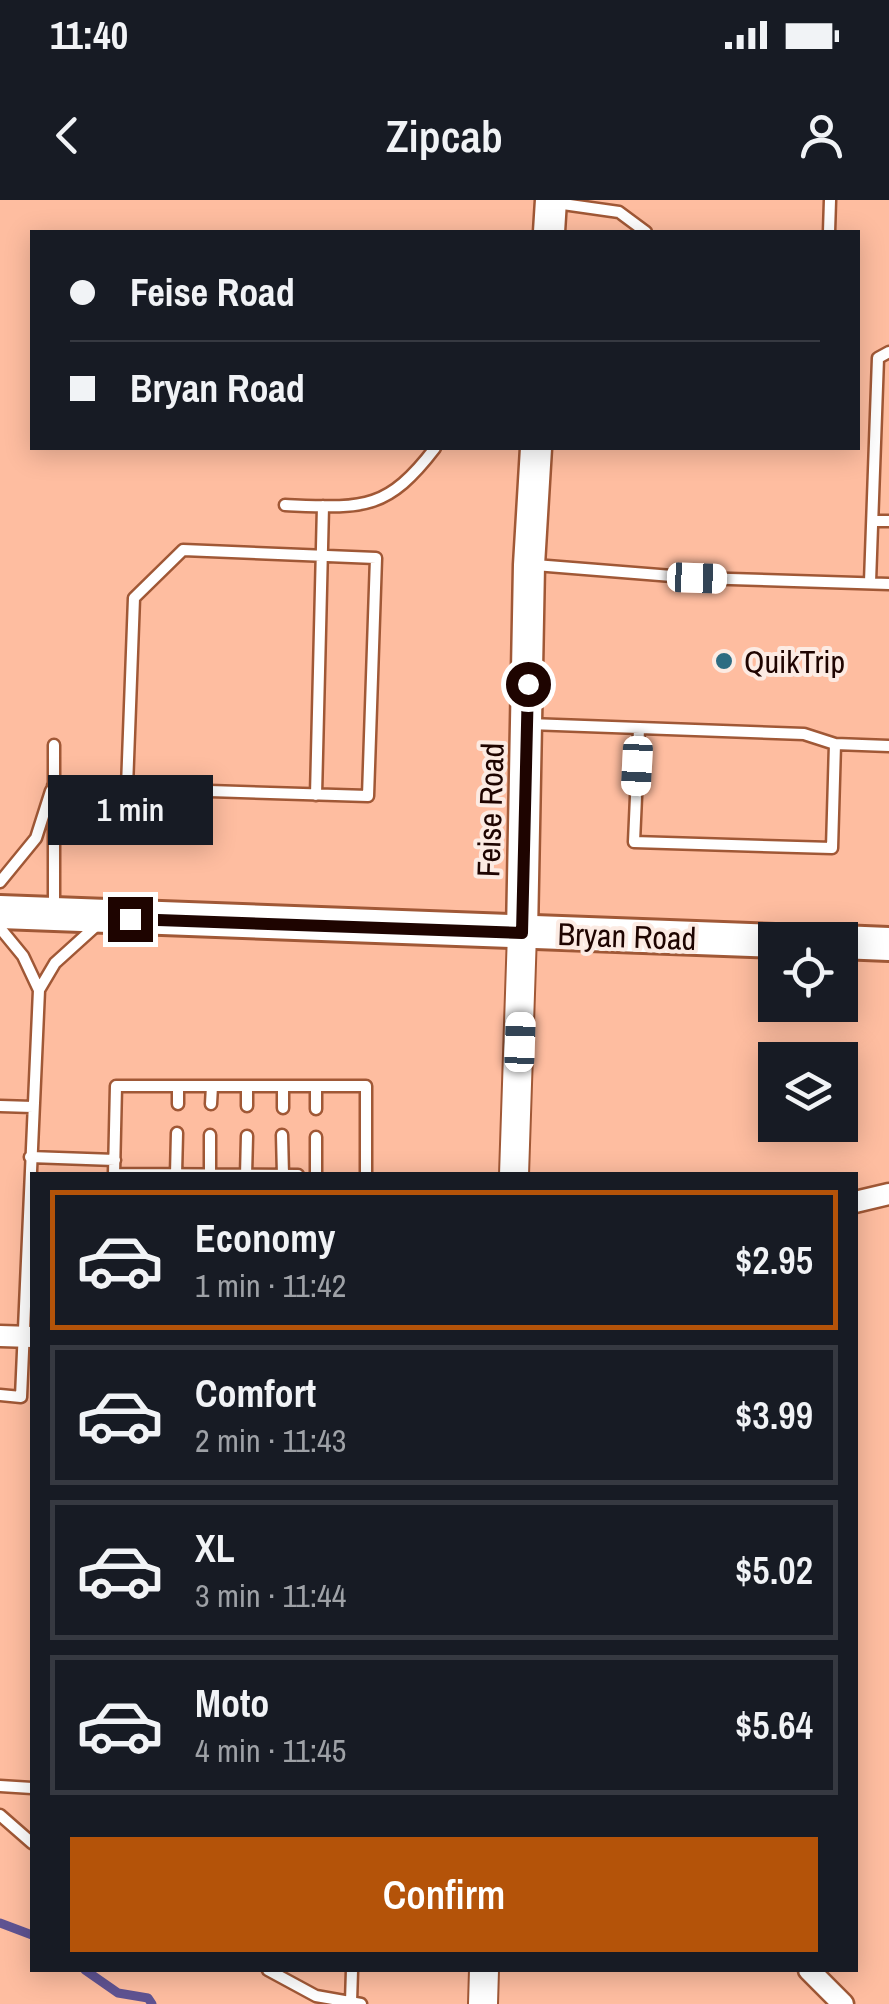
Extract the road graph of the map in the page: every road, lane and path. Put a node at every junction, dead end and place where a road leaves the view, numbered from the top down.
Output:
1 (830, 200) edge
2 (551, 212) edge
3 (643, 230) edge
4 (829, 230) edge
5 (889, 352) edge
6 (433, 450) edge
7 (536, 450) edge
8 (285, 505) dead end
9 (323, 506) junction
10 (873, 521) junction
11 (889, 521) edge
12 (320, 554) junction
13 (529, 565) junction
14 (870, 582) junction
15 (889, 584) edge
16 (528, 724) junction
17 (639, 729) junction
18 (835, 744) junction
19 (54, 745) dead end
20 (889, 746) edge
21 (53, 786) junction
22 (127, 787) junction
23 (316, 794) junction
24 (0, 882) edge
25 (0, 912) edge
26 (54, 916) junction
27 (106, 918) junction
28 (0, 928) edge
29 (522, 933) junction
30 (758, 940) edge
31 (858, 943) edge
32 (889, 944) edge
33 (39, 990) junction
34 (178, 1086) junction
35 (212, 1086) junction
36 (247, 1086) junction
37 (283, 1086) junction
38 (316, 1086) junction
39 (178, 1104) dead end
40 (212, 1104) dead end
41 (0, 1106) edge
42 (247, 1106) dead end
43 (33, 1107) junction
44 (282, 1108) dead end
45 (316, 1109) dead end
46 (177, 1134) dead end
47 (210, 1135) dead end
48 (282, 1135) dead end
49 (247, 1136) dead end
50 (316, 1136) dead end
51 (30, 1157) junction
52 (114, 1160) junction
53 (114, 1172) edge
54 (176, 1172) edge
55 (210, 1172) edge
56 (246, 1172) edge
57 (283, 1172) edge
58 (316, 1172) edge
59 (366, 1172) edge
60 (514, 1172) edge
61 (889, 1194) edge
62 (858, 1201) edge
63 (18, 1336) edge
64 (0, 1396) edge
65 (27, 1397) edge
66 (0, 1786) edge
67 (30, 1788) edge
68 (0, 1815) edge
69 (30, 1840) edge
70 (272, 1972) edge
71 (352, 1972) edge
72 (484, 1972) edge
73 (811, 1972) edge
74 (356, 2003) edge
75 (483, 2004) edge
76 (843, 2004) edge

1 - 4 lane
2 - 3 lane
5 - 10 lane
6 - 9 lane
7 - 13 main road, Feise Road
8 - 9 lane
9 - 12 lane
10 - 11 lane
10 - 14 lane
12 - 22 lane
12 - 23 lane
12 - 23 lane
13 - 14 lane
13 - 16 main road, Feise Road
14 - 15 lane
16 - 17 lane
16 - 29 main road, Feise Road
17 - 18 lane
17 - 18 lane
18 - 20 lane
19 - 21 lane
21 - 22 lane
21 - 24 lane
21 - 26 lane
22 - 23 lane
25 - 26 main road, Bryan Road
26 - 27 main road, Bryan Road
27 - 29 main road, Bryan Road
27 - 33 lane
28 - 33 lane
29 - 30 main road, Bryan Road
29 - 60 street, Feise Road
31 - 32 main road
33 - 43 lane
34 - 35 lane
34 - 39 lane
34 - 52 lane
35 - 36 lane
35 - 40 lane
36 - 37 lane
36 - 42 lane
37 - 38 lane
37 - 44 lane
38 - 45 lane
38 - 59 lane
41 - 43 lane
43 - 51 lane
46 - 54 lane
47 - 55 lane
48 - 57 lane
49 - 56 lane
50 - 58 lane
51 - 52 lane
51 - 63 lane
52 - 53 lane
61 - 62 street
63 - 65 lane
64 - 65 lane
66 - 67 lane
68 - 69 lane
70 - 74 lane
71 - 74 lane
72 - 75 street
73 - 76 street

